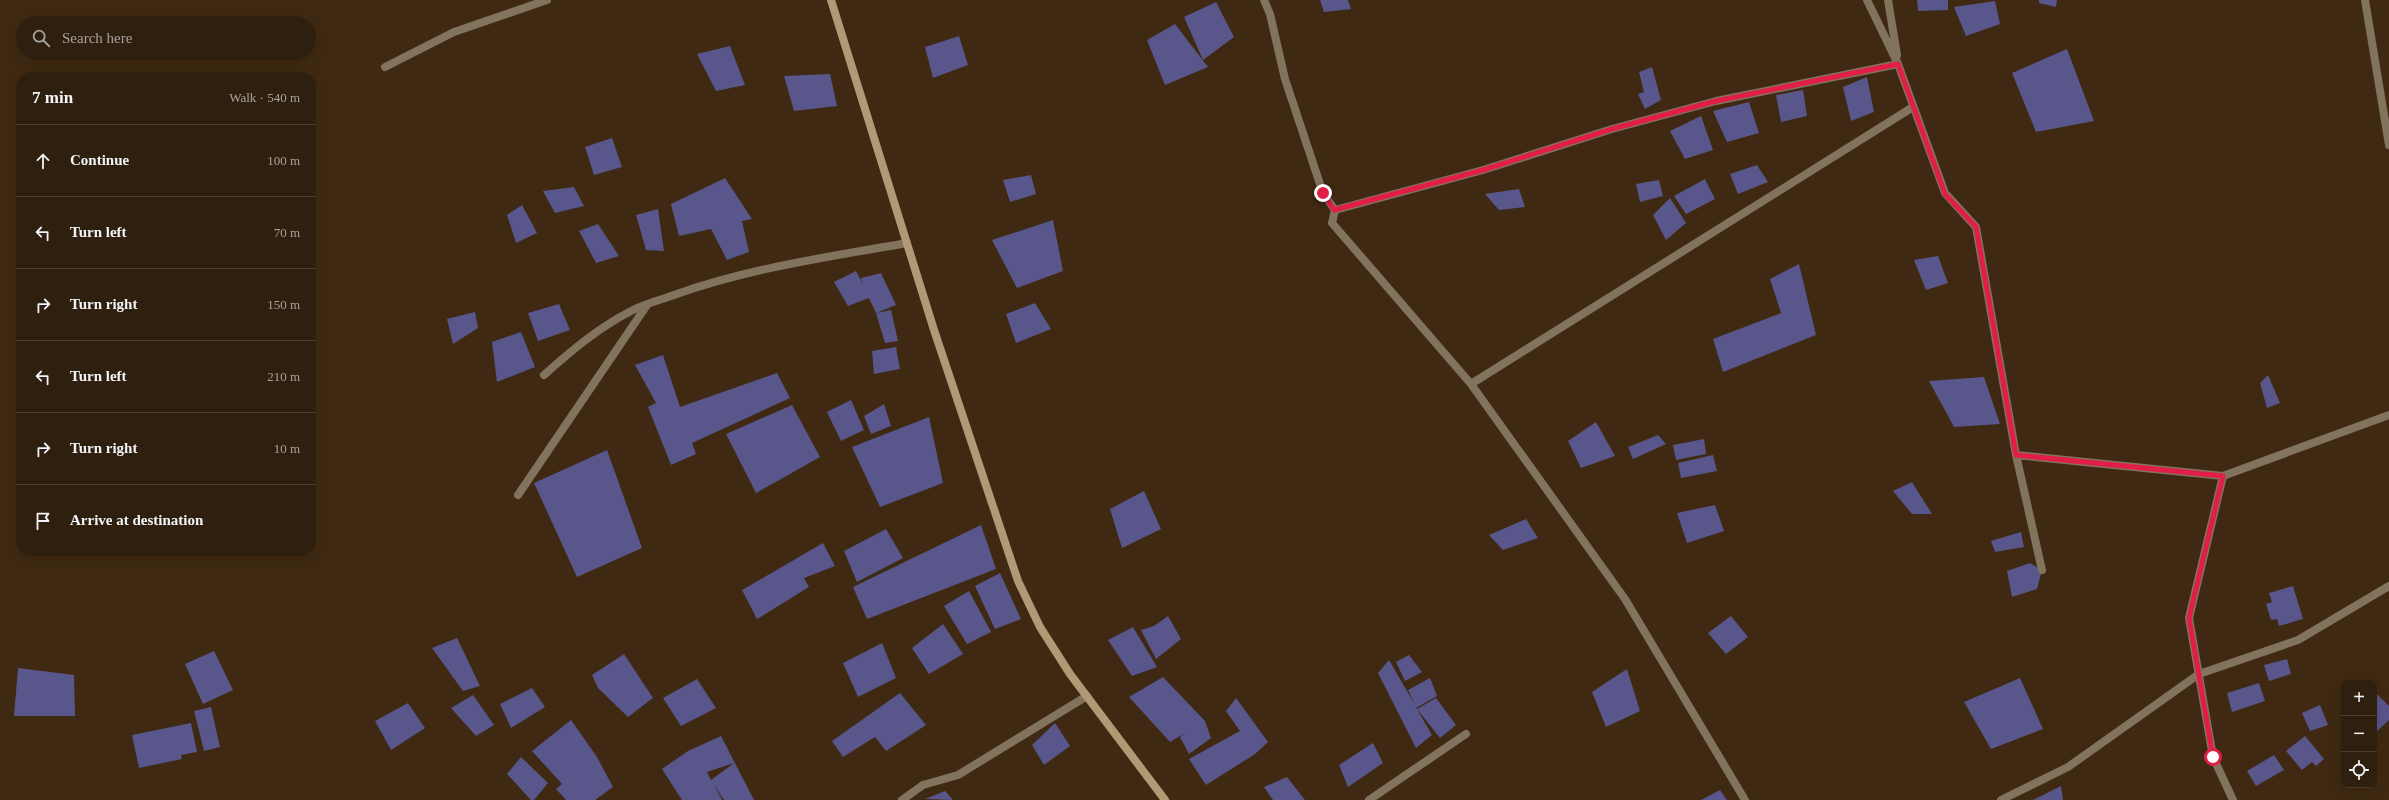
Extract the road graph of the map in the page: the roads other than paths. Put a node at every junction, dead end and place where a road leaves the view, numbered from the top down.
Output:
1 (547, 0) edge
2 (831, 0) edge
3 (1264, 0) edge
4 (1867, 0) edge
5 (1888, 0) edge
6 (2365, 0) edge
7 (1898, 64) junction
8 (385, 67) dead end
9 (1913, 107) junction
10 (2389, 146) edge
11 (1334, 210) junction
12 (907, 243) junction
13 (647, 305) junction
14 (544, 375) dead end
15 (1471, 384) junction
16 (2389, 414) edge
17 (2016, 455) junction
18 (2223, 476) junction
19 (518, 495) dead end
20 (2042, 570) dead end
21 (2389, 586) edge
22 (2199, 674) junction
23 (1086, 696) junction
24 (1466, 734) dead end
25 (902, 800) edge
26 (1165, 800) edge
27 (1369, 800) edge
28 (1745, 800) edge
29 (2001, 800) edge
30 (2233, 800) edge

1 - 8 street
2 - 12 street
3 - 11 street
4 - 7 street
5 - 7 street
6 - 10 street
7 - 9 street
7 - 11 street
9 - 15 street
9 - 17 street
11 - 15 street
12 - 13 street
12 - 23 street
13 - 14 street
13 - 19 street
15 - 28 street
16 - 18 street
17 - 18 street
17 - 20 street
18 - 22 street
21 - 22 street
22 - 29 street
22 - 30 street
23 - 25 street
23 - 26 street
24 - 27 street

